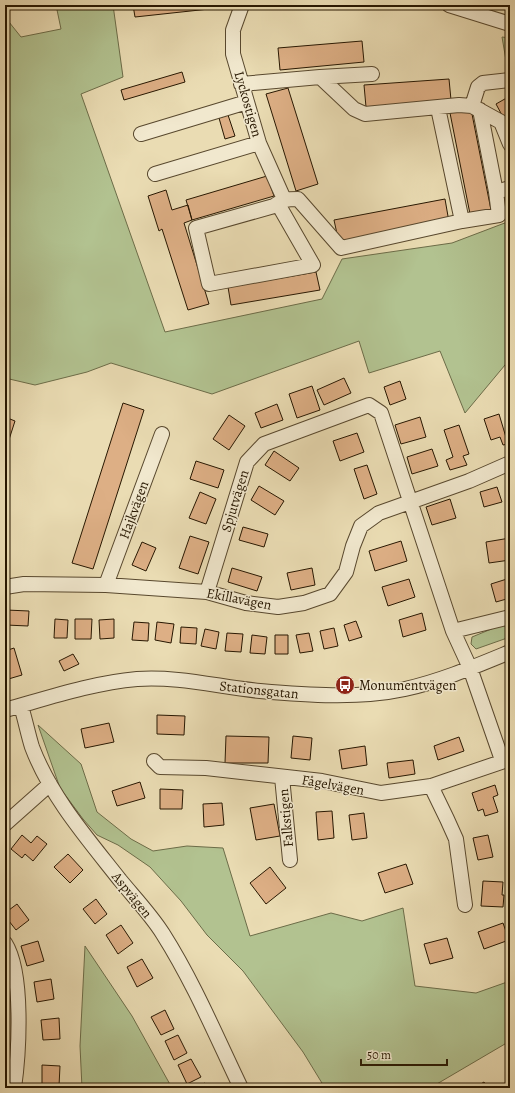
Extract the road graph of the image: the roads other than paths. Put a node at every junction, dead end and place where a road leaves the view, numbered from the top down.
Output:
1 (242, 5) edge
2 (449, 5) edge
3 (510, 24) edge
4 (372, 74) dead end
5 (320, 77) junction
6 (510, 80) edge
7 (242, 84) junction
8 (247, 102) junction
9 (438, 108) junction
10 (476, 108) junction
11 (140, 134) dead end
12 (259, 143) junction
13 (510, 144) edge
14 (156, 174) dead end
15 (510, 188) edge
16 (496, 192) junction
17 (281, 201) junction
18 (462, 221) junction
19 (162, 434) dead end
20 (510, 463) edge
21 (410, 502) junction
22 (106, 585) junction
23 (5, 587) edge
24 (207, 592) junction
25 (510, 617) edge
26 (452, 631) junction
27 (510, 652) edge
28 (470, 668) junction
29 (21, 706) junction
30 (5, 710) edge
31 (506, 760) edge
32 (154, 761) dead end
33 (282, 777) junction
34 (50, 784) junction
35 (431, 786) junction
36 (5, 824) edge
37 (290, 860) dead end
38 (465, 905) dead end
39 (5, 943) edge
40 (14, 1088) edge
41 (241, 1088) edge

1 - 7 street, Lyckostigen
2 - 3 street
4 - 5 street
5 - 7 street
5 - 9 street
6 - 10 street
7 - 8 street, Lyckostigen
8 - 11 street
8 - 12 street, Lyckostigen
9 - 10 street
9 - 18 street
10 - 13 street
10 - 16 street
12 - 14 street
12 - 17 street, Lyckostigen
15 - 16 street
16 - 18 street
17 - 17 street, Lyckostigen
17 - 18 street
19 - 22 street, Hajkvägen
20 - 21 street, Ekillavägen
21 - 24 street, Ekillavägen
21 - 24 street, Spjutvägen
21 - 26 street
22 - 23 street, Ekillavägen
22 - 24 street, Ekillavägen
25 - 26 street
26 - 28 street
27 - 28 street, Stationsgatan
28 - 29 street, Stationsgatan
28 - 31 street
29 - 30 street, Stationsgatan
29 - 34 street, Aspvägen
31 - 35 street, Fågelvägen
32 - 33 street, Fågelvägen
33 - 35 street, Fågelvägen
33 - 37 street, Falkstigen
34 - 36 street
34 - 41 street, Aspvägen
35 - 38 street
39 - 40 street

